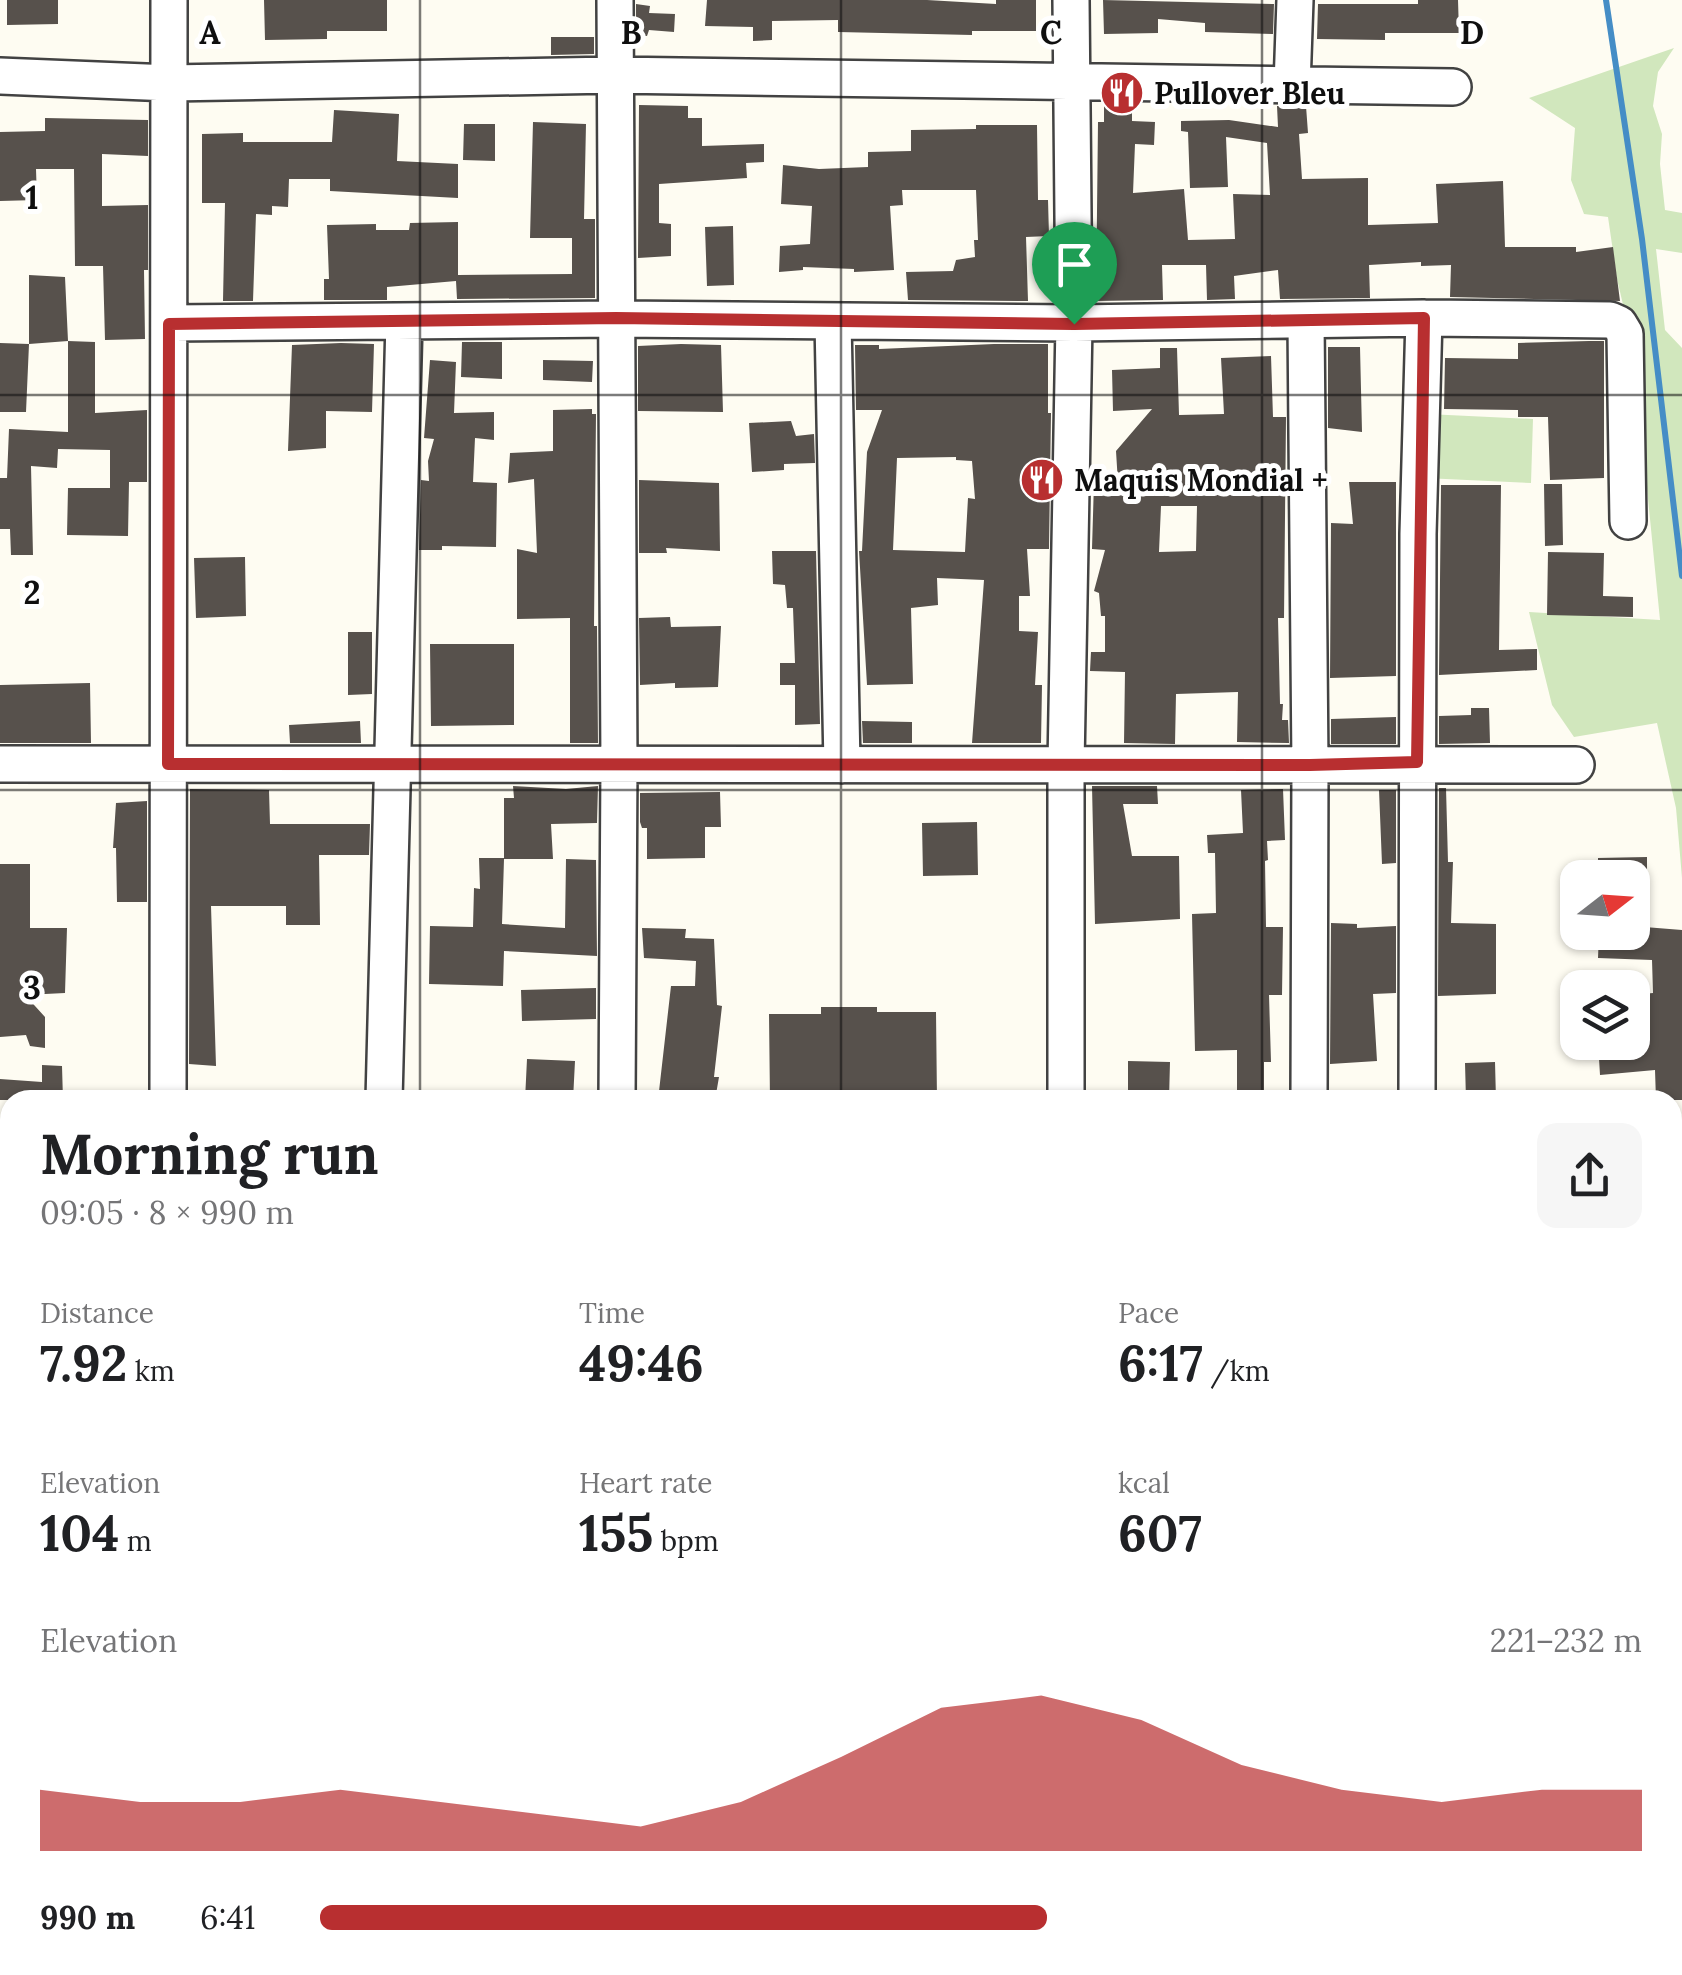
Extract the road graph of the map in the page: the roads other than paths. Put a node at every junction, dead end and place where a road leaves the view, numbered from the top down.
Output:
1 (169, 0) edge
2 (615, 0) edge
3 (1071, 0) edge
4 (1295, 0) edge
5 (613, 75) junction
6 (0, 76) edge
7 (1070, 80) junction
8 (170, 83) junction
9 (1292, 86) junction
10 (1454, 88) dead end
11 (616, 318) junction
12 (1424, 318) junction
13 (404, 321) junction
14 (833, 321) junction
15 (1306, 321) junction
16 (169, 324) junction
17 (1074, 324) junction
18 (1628, 522) dead end
19 (1417, 762) junction
20 (0, 764) edge
21 (168, 764) junction
22 (390, 764) junction
23 (619, 764) junction
24 (842, 765) junction
25 (1066, 765) junction
26 (1310, 765) junction
27 (1576, 765) dead end
28 (168, 1090) edge
29 (384, 1090) edge
30 (617, 1090) edge
31 (1066, 1090) edge
32 (1309, 1090) edge
33 (1416, 1090) edge

1 - 8 street
2 - 5 street
3 - 7 street
4 - 9 street
5 - 7 street
5 - 8 street
5 - 11 street
6 - 8 street
7 - 9 street
7 - 17 street
8 - 16 street
9 - 10 street
11 - 13 street
11 - 14 street
11 - 23 street
12 - 15 street
12 - 18 street
12 - 19 street
13 - 16 street
13 - 22 street
14 - 17 street
14 - 24 street
15 - 17 street
15 - 26 street
16 - 21 street
17 - 25 street
19 - 26 street
19 - 27 street
19 - 33 street
20 - 21 street
21 - 22 street
21 - 28 street
22 - 23 street
22 - 29 street
23 - 24 street
23 - 30 street
24 - 25 street
25 - 26 street
25 - 31 street
26 - 32 street

